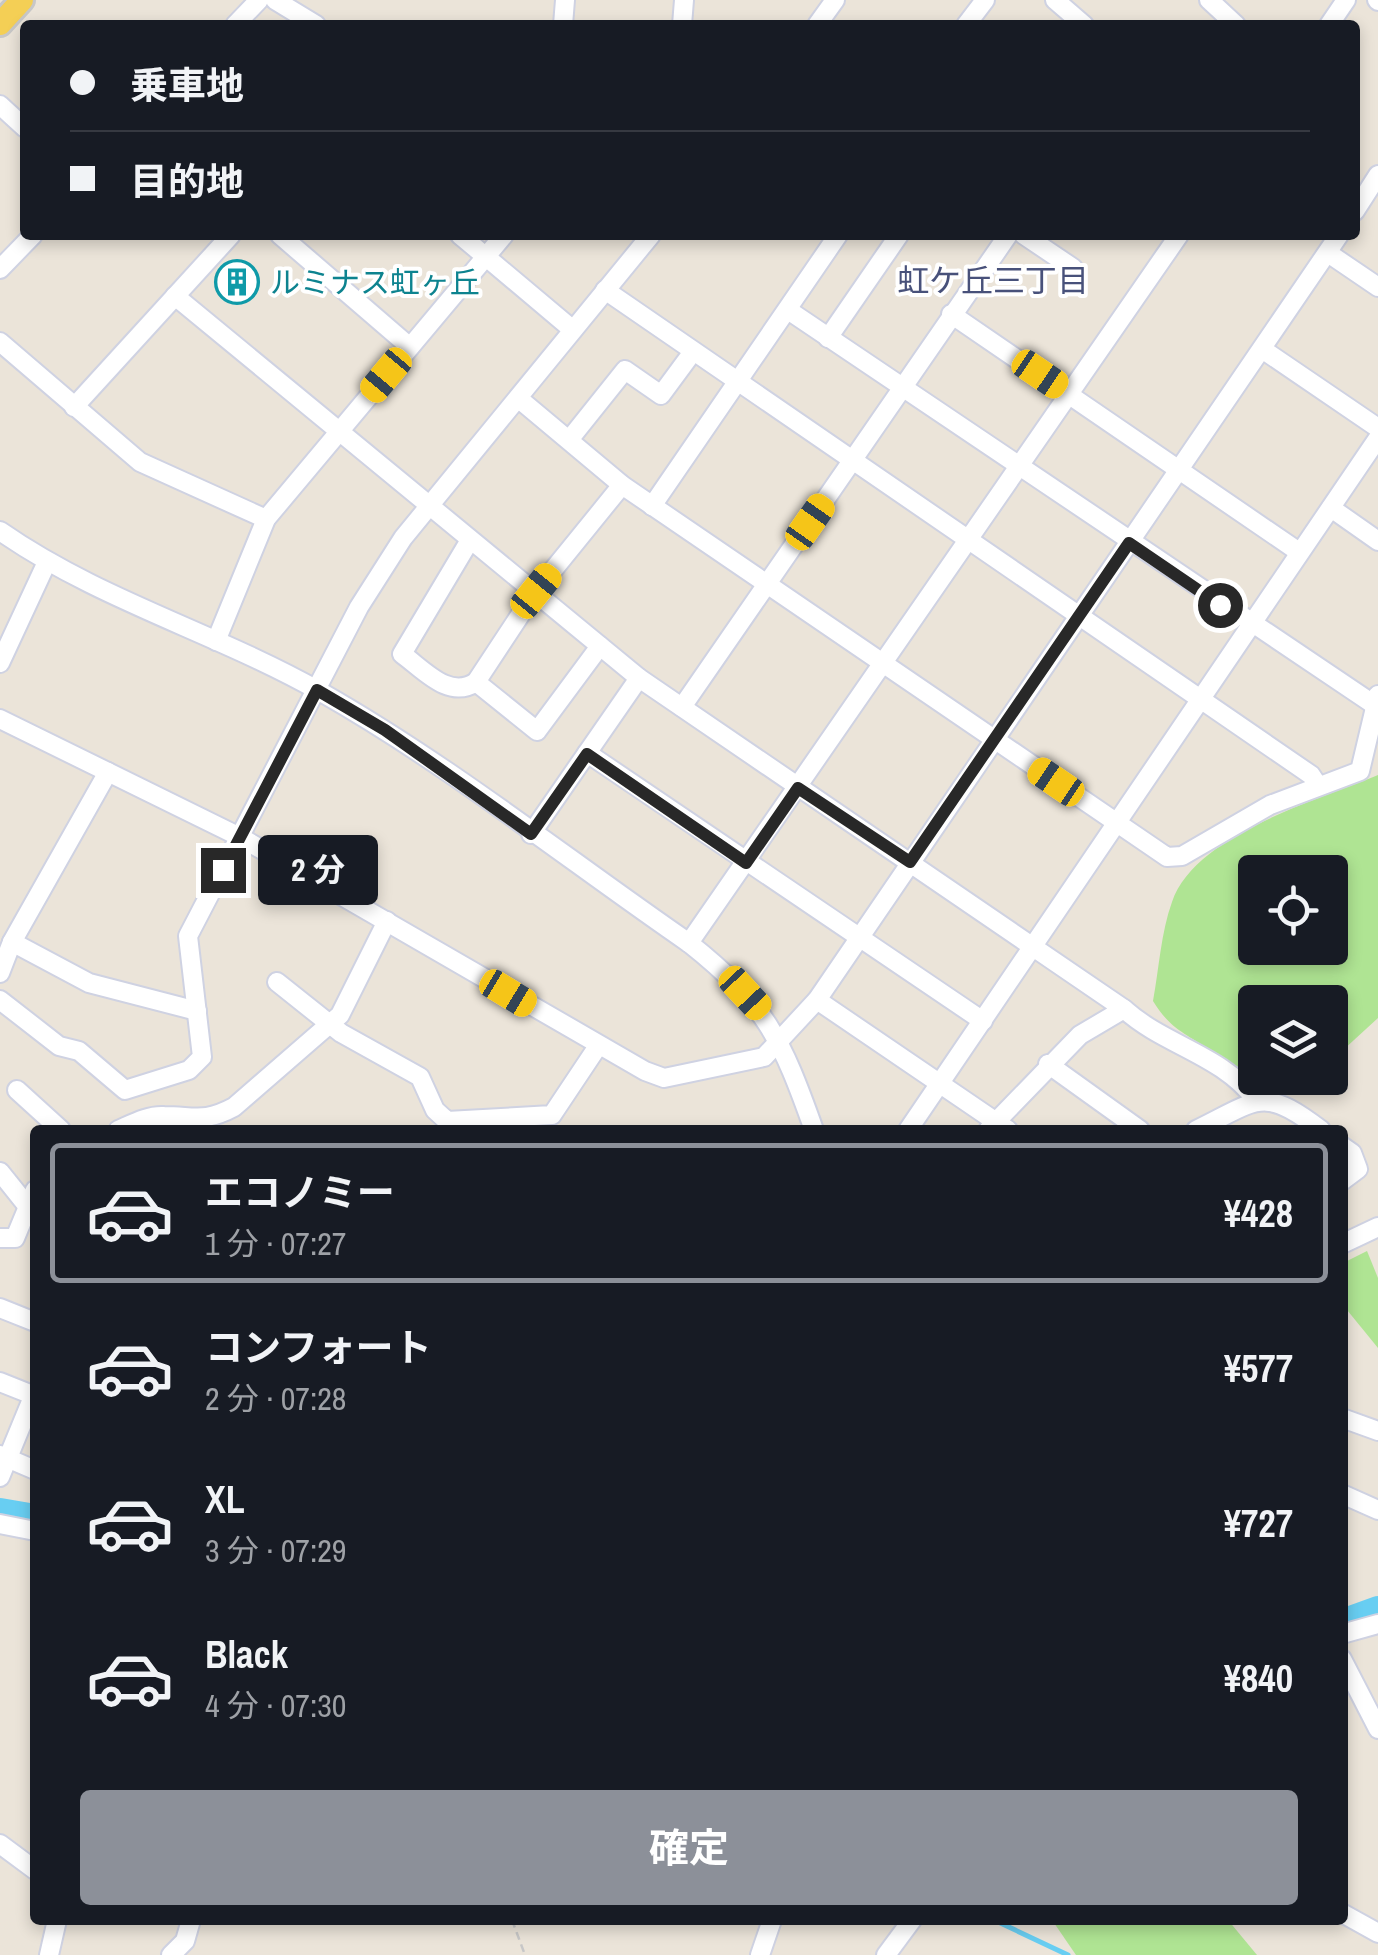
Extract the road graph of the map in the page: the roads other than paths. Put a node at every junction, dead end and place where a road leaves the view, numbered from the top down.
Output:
1 (22, 0) edge
2 (260, 0) edge
3 (276, 0) edge
4 (836, 0) edge
5 (985, 0) edge
6 (1054, 0) edge
7 (1209, 0) edge
8 (240, 20) edge
9 (308, 20) edge
10 (821, 20) edge
11 (970, 20) edge
12 (1078, 20) edge
13 (1231, 20) edge
14 (0, 24) edge
15 (0, 105) edge
16 (20, 123) edge
17 (1378, 175) edge
18 (1360, 203) edge
19 (28, 240) edge
20 (226, 240) edge
21 (286, 240) edge
22 (466, 240) edge
23 (500, 240) edge
24 (647, 240) edge
25 (835, 240) edge
26 (896, 240) edge
27 (1004, 240) edge
28 (1031, 240) edge
29 (1176, 240) edge
30 (1336, 240) edge
31 (1328, 252) junction
32 (486, 256) junction
33 (1073, 268) dead end
34 (0, 269) edge
35 (1378, 287) edge
36 (605, 290) junction
37 (175, 296) junction
38 (788, 310) junction
39 (951, 314) junction
40 (573, 330) junction
41 (828, 338) junction
42 (0, 342) edge
43 (410, 346) junction
44 (1262, 349) junction
45 (692, 352) junction
46 (736, 382) junction
47 (902, 387) junction
48 (1069, 393) junction
49 (518, 398) junction
50 (74, 407) junction
51 (1378, 428) edge
52 (340, 431) junction
53 (1378, 438) edge
54 (568, 440) junction
55 (852, 461) junction
56 (1019, 466) junction
57 (1180, 469) junction
58 (622, 485) junction
59 (430, 506) junction
60 (652, 506) junction
61 (1331, 508) junction
62 (266, 519) junction
63 (0, 531) edge
64 (470, 540) junction
65 (1378, 540) edge
66 (967, 541) junction
67 (1129, 543) junction
68 (1300, 552) junction
69 (46, 564) junction
70 (767, 583) junction
71 (536, 591) junction
72 (1078, 617) junction
73 (1251, 626) junction
74 (216, 641) junction
75 (600, 646) junction
76 (0, 663) edge
77 (884, 664) junction
78 (639, 678) junction
79 (476, 682) junction
80 (317, 690) junction
81 (1201, 700) junction
82 (1376, 700) edge
83 (682, 707) junction
84 (0, 719) edge
85 (995, 740) junction
86 (587, 754) junction
87 (108, 772) junction
88 (1317, 784) junction
89 (798, 788) junction
90 (1118, 823) junction
91 (531, 834) junction
92 (240, 837) junction
93 (910, 862) junction
94 (746, 863) junction
95 (387, 922) junction
96 (860, 937) junction
97 (12, 942) junction
98 (689, 944) junction
99 (1034, 946) junction
100 (0, 973) edge
101 (278, 982) dead end
102 (0, 1000) edge
103 (817, 1000) junction
104 (1124, 1009) junction
105 (198, 1011) junction
106 (983, 1020) junction
107 (332, 1025) junction
108 (781, 1040) junction
109 (598, 1046) junction
110 (1048, 1064) junction
111 (940, 1084) junction
112 (146, 1085) junction
113 (17, 1090) dead end
114 (1256, 1100) junction
115 (152, 1117) junction
116 (56, 1125) edge
117 (131, 1125) edge
118 (812, 1125) edge
119 (911, 1125) edge
120 (994, 1125) edge
121 (999, 1125) edge
122 (1133, 1125) edge
123 (1206, 1125) edge
124 (1313, 1125) edge
125 (1348, 1150) edge
126 (0, 1172) edge
127 (1348, 1176) edge
128 (30, 1197) edge
129 (30, 1204) edge
130 (1378, 1227) edge
131 (0, 1238) edge
132 (1348, 1241) edge
133 (0, 1308) edge
134 (30, 1320) edge
135 (0, 1382) edge
136 (30, 1393) edge
137 (30, 1402) edge
138 (1348, 1420) edge
139 (1378, 1431) edge
140 (4, 1457) edge
141 (30, 1468) edge
142 (0, 1478) edge
143 (1348, 1497) edge
144 (1378, 1510) edge
145 (0, 1524) edge
146 (30, 1531) edge
147 (1378, 1624) edge
148 (1348, 1632) edge
149 (1348, 1670) edge
150 (1378, 1729) edge
151 (0, 1844) edge
152 (30, 1866) edge
153 (1348, 1916) edge
154 (56, 1925) edge
155 (190, 1925) edge
156 (770, 1925) edge
157 (908, 1925) edge
158 (1378, 1933) edge
159 (49, 1955) edge
160 (171, 1955) edge
161 (760, 1955) edge
162 (886, 1955) edge

1 - 14 main road
2 - 8 street
3 - 9 street
4 - 10 street
5 - 11 street
6 - 12 street
7 - 13 street
15 - 16 street
17 - 18 street
19 - 34 street
20 - 37 street
21 - 43 street
22 - 32 street
23 - 32 street
24 - 36 street
25 - 38 street
26 - 41 street
27 - 39 street
28 - 33 street
29 - 48 street
30 - 31 street
31 - 35 street
31 - 44 street
32 - 40 street
32 - 43 street
36 - 40 street
36 - 45 street
37 - 50 street
37 - 52 street
38 - 41 street
38 - 46 street
39 - 47 street
39 - 48 street
40 - 49 street
41 - 47 street
42 - 50 street
43 - 52 street
44 - 51 street
44 - 57 street
45 - 46 street
45 - 54 street
46 - 55 street
46 - 60 street
47 - 55 street
47 - 56 street
48 - 56 street
48 - 57 street
49 - 54 street
49 - 59 street
50 - 62 street
52 - 59 street
52 - 62 street
53 - 61 street
54 - 58 street
55 - 66 street
55 - 70 street
56 - 66 street
56 - 67 street
57 - 67 street
57 - 68 street
58 - 60 street
58 - 71 street
59 - 64 street
59 - 80 street
60 - 70 street
61 - 65 street
61 - 68 street
62 - 74 street
63 - 69 street
64 - 71 street
64 - 79 street
66 - 72 street
66 - 77 street
67 - 72 street
67 - 73 street
68 - 73 street
69 - 74 street
69 - 76 street
70 - 77 street
70 - 83 street
71 - 75 street
71 - 79 street
72 - 81 street
72 - 85 street
73 - 81 street
73 - 82 street
74 - 80 street
75 - 78 street
75 - 79 street
77 - 85 street
77 - 89 street
78 - 83 street
78 - 86 street
80 - 91 street
80 - 92 street
81 - 88 street
81 - 90 street
82 - 88 street
83 - 89 street
84 - 87 street
85 - 90 street
85 - 93 street
86 - 91 street
86 - 94 street
87 - 92 street
87 - 97 street
88 - 90 street
89 - 93 street
89 - 94 street
90 - 99 street
91 - 98 street
92 - 95 street
92 - 105 street
93 - 96 street
93 - 99 street
94 - 96 street
94 - 98 street
95 - 107 street
95 - 109 street
96 - 103 street
96 - 106 street
97 - 100 street
97 - 105 street
98 - 108 street
99 - 104 street
99 - 106 street
101 - 107 street
102 - 112 street
103 - 108 street
103 - 111 street
104 - 110 street
104 - 114 street
105 - 112 street
106 - 111 street
107 - 109 street
107 - 115 street
108 - 109 street
108 - 118 street
110 - 121 street
110 - 122 street
111 - 119 street
111 - 120 street
112 - 115 street
113 - 116 street
114 - 123 street
114 - 124 street
115 - 117 street
125 - 127 street
126 - 128 street
129 - 131 street
130 - 132 street
133 - 134 street
135 - 136 street
137 - 140 street
138 - 139 street
140 - 141 street
140 - 142 street
143 - 144 street
145 - 146 street
147 - 148 street
149 - 150 street
151 - 152 street
153 - 158 street
154 - 159 street
155 - 160 street
156 - 161 street
157 - 162 street

